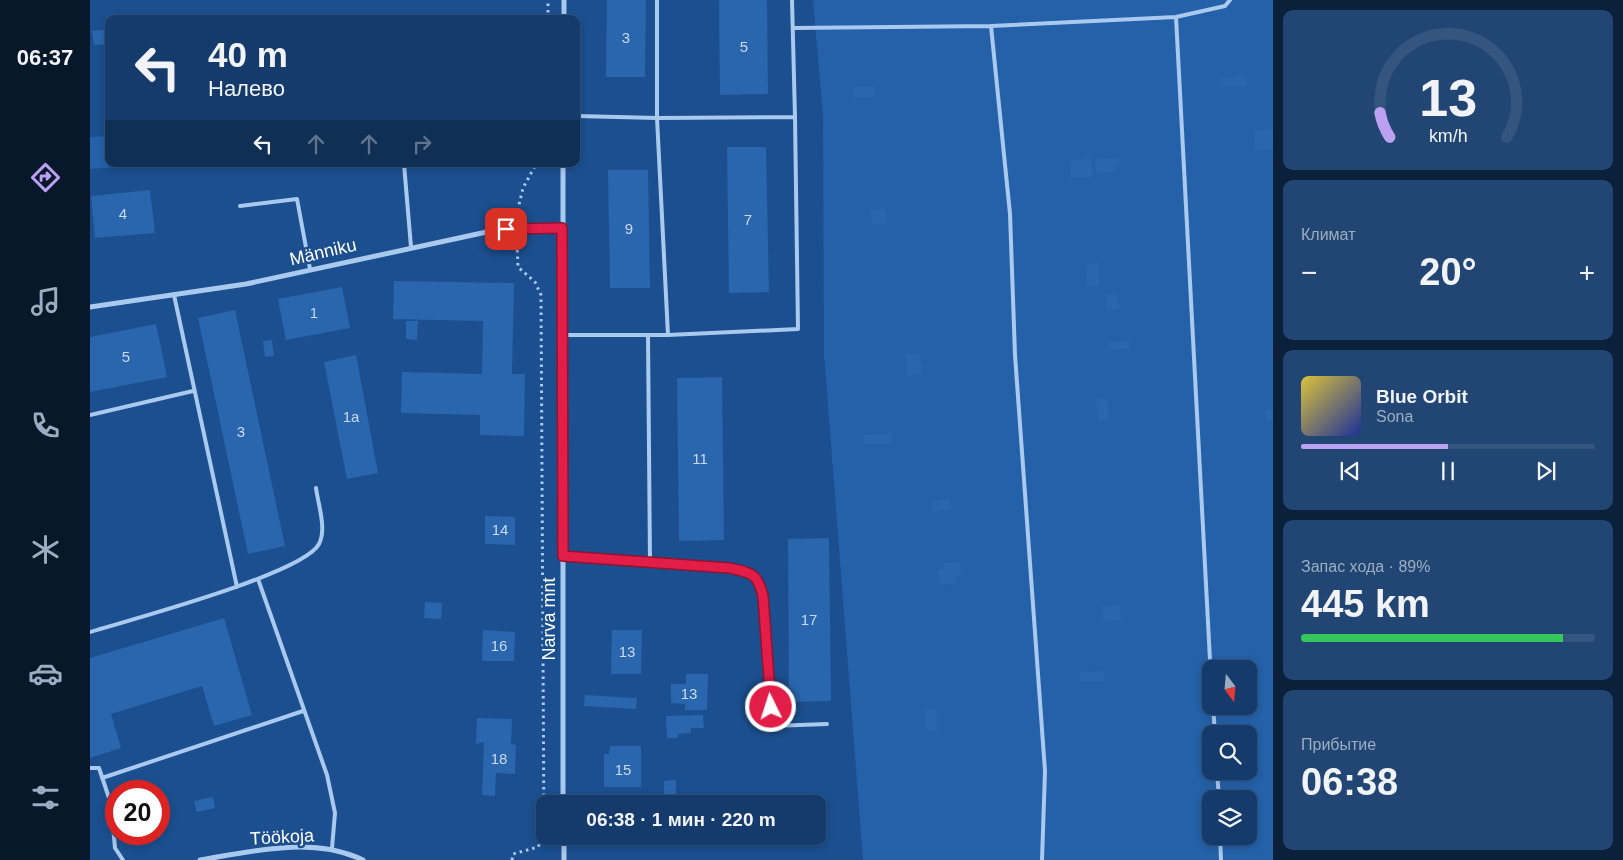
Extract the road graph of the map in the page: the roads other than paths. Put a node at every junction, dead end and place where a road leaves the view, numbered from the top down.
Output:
1 (564, 0) edge
2 (657, 0) edge
3 (792, 0) edge
4 (1230, 0) edge
5 (564, 15) edge
6 (1176, 17) junction
7 (991, 26) junction
8 (793, 28) junction
9 (580, 116) edge
10 (795, 117) junction
11 (656, 118) junction
12 (404, 167) edge
13 (563, 167) edge
14 (240, 206) dead end
15 (562, 228) junction
16 (411, 247) junction
17 (310, 269) junction
18 (174, 294) junction
19 (90, 307) edge
20 (562, 335) junction
21 (648, 335) junction
22 (668, 335) junction
23 (193, 390) junction
24 (90, 415) edge
25 (316, 488) dead end
26 (563, 556) junction
27 (650, 563) junction
28 (258, 579) junction
29 (237, 587) junction
30 (90, 632) edge
31 (1210, 660) edge
32 (304, 711) junction
33 (827, 724) dead end
34 (90, 768) edge
35 (102, 778) junction
36 (564, 795) edge
37 (564, 845) edge
38 (1220, 845) edge
39 (332, 848) junction
40 (123, 860) edge
41 (200, 860) edge
42 (363, 860) edge
43 (564, 860) edge
44 (1042, 860) edge
45 (1221, 860) edge

1 - 5 street
2 - 11 lane
3 - 8 lane
4 - 6 lane
6 - 7 lane
6 - 31 lane
7 - 8 lane
7 - 44 lane
8 - 10 lane
9 - 11 lane
10 - 11 lane
10 - 22 lane
11 - 22 lane
12 - 16 lane
13 - 15 street, Narva mnt
14 - 17 lane
15 - 16 street, Männiku
15 - 20 street, Narva mnt
16 - 17 street, Männiku
17 - 18 street, Männiku
18 - 19 street, Männiku
18 - 23 lane
20 - 21 lane
20 - 26 street, Narva mnt
21 - 22 lane
21 - 27 lane
23 - 24 lane
23 - 29 lane
25 - 28 lane
26 - 27 lane
26 - 36 street, Narva mnt
27 - 33 lane
28 - 29 lane
28 - 32 lane
29 - 30 lane
32 - 35 lane
32 - 39 lane
34 - 35 lane
35 - 40 lane
37 - 43 street
38 - 45 lane
39 - 41 street, Töökoja
39 - 42 street, Töökoja

